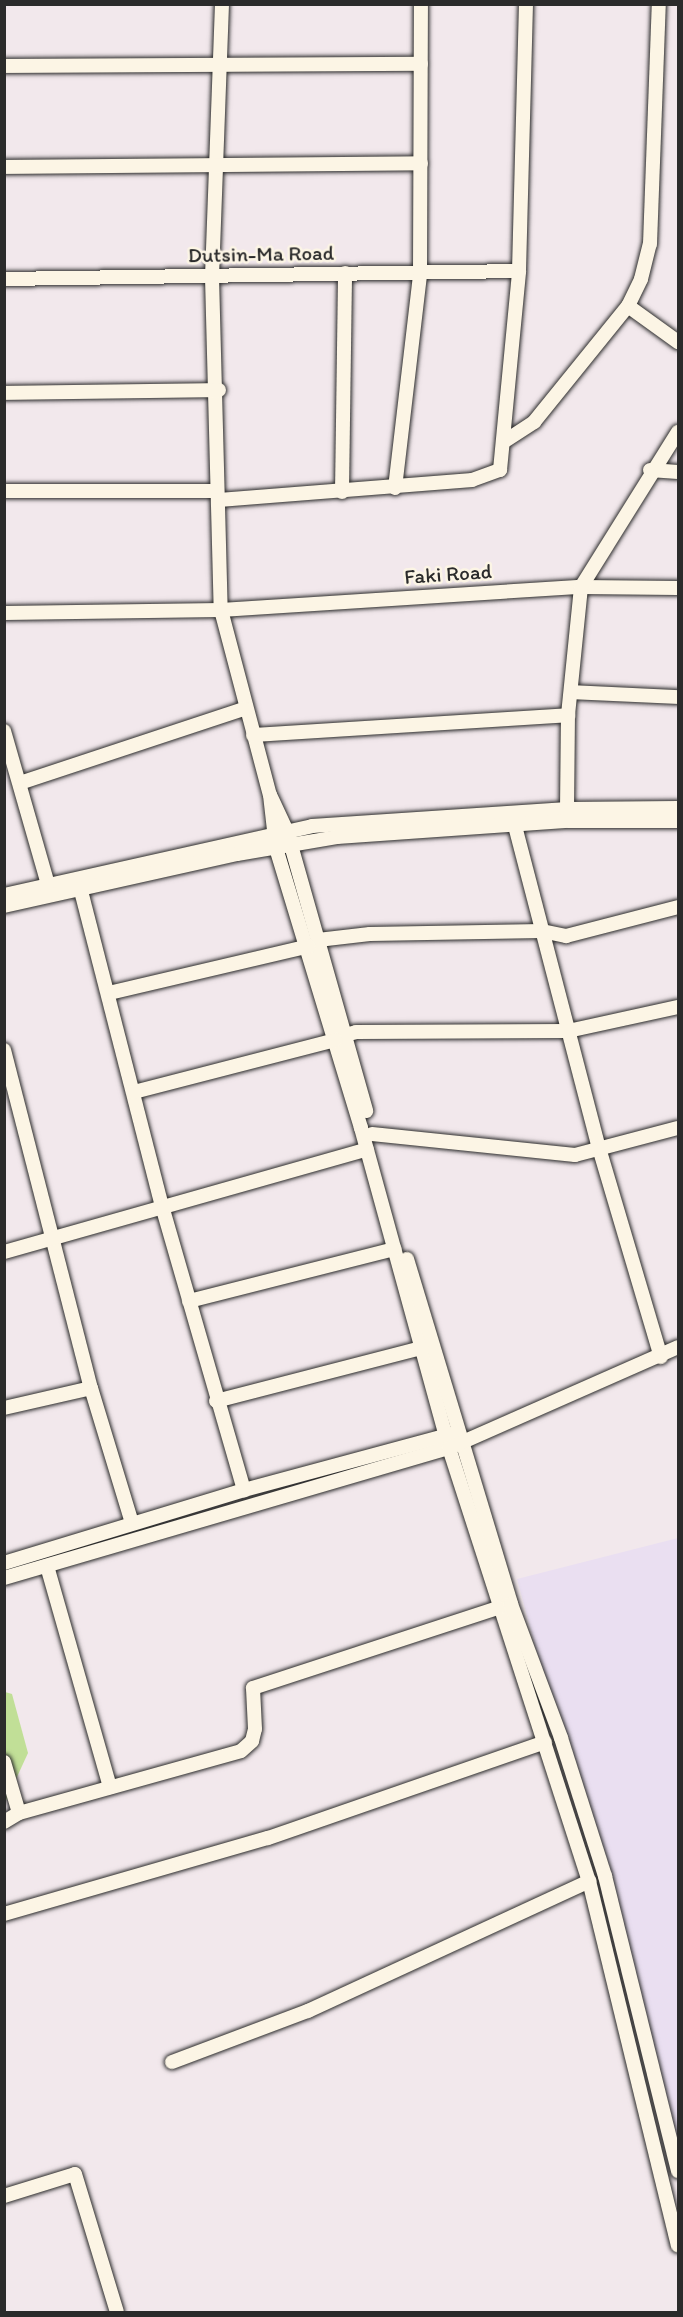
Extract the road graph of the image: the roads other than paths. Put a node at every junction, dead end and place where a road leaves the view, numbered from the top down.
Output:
1 (222, 4) edge
2 (421, 4) edge
3 (526, 4) edge
4 (659, 4) edge
5 (421, 64) junction
6 (221, 65) junction
7 (4, 66) edge
8 (421, 164) junction
9 (219, 165) junction
10 (4, 167) edge
11 (519, 271) junction
12 (345, 273) junction
13 (420, 274) junction
14 (212, 277) junction
15 (4, 279) edge
16 (628, 306) junction
17 (678, 342) edge
18 (219, 390) junction
19 (4, 393) edge
20 (678, 432) edge
21 (506, 441) junction
22 (650, 470) junction
23 (678, 472) edge
24 (395, 488) junction
25 (4, 491) edge
26 (342, 492) junction
27 (218, 496) junction
28 (581, 587) junction
29 (678, 588) edge
30 (221, 610) junction
31 (4, 613) edge
32 (571, 692) junction
33 (678, 697) edge
34 (244, 709) junction
35 (568, 715) junction
36 (4, 730) edge
37 (253, 735) junction
38 (20, 783) junction
39 (678, 808) edge
40 (567, 809) junction
41 (678, 821) edge
42 (516, 826) junction
43 (280, 832) junction
44 (291, 845) junction
45 (276, 848) junction
46 (48, 884) junction
47 (80, 887) junction
48 (4, 895) edge
49 (4, 906) edge
50 (678, 907) edge
51 (542, 931) junction
52 (314, 943) junction
53 (109, 993) junction
54 (678, 1007) edge
55 (568, 1031) junction
56 (340, 1038) junction
57 (4, 1050) edge
58 (10, 1092) edge
59 (134, 1092) junction
60 (678, 1128) edge
61 (372, 1134) junction
62 (599, 1148) junction
63 (367, 1149) junction
64 (162, 1206) junction
65 (52, 1238) junction
66 (395, 1249) junction
67 (4, 1252) edge
68 (189, 1301) junction
69 (678, 1347) edge
70 (421, 1348) junction
71 (661, 1357) junction
72 (91, 1388) junction
73 (216, 1401) junction
74 (4, 1408) edge
75 (456, 1436) junction
76 (449, 1448) junction
77 (244, 1490) junction
78 (132, 1523) junction
79 (4, 1563) edge
80 (47, 1566) junction
81 (4, 1578) edge
82 (498, 1608) junction
83 (545, 1742) junction
84 (4, 1762) edge
85 (110, 1786) junction
86 (19, 1813) junction
87 (4, 1822) edge
88 (589, 1881) junction
89 (4, 1914) edge
90 (172, 2062) dead end
91 (678, 2171) edge
92 (4, 2196) edge
93 (678, 2245) edge
94 (117, 2313) edge

1 - 6 street
2 - 5 street
3 - 11 street
4 - 16 street
5 - 6 street
5 - 8 street
6 - 7 street
6 - 9 street
8 - 9 street
8 - 13 street
9 - 10 street
9 - 14 street
11 - 13 street, Dutsin-Ma Road
11 - 21 street
12 - 13 street, Dutsin-Ma Road
12 - 14 street, Dutsin-Ma Road
12 - 26 street
13 - 24 street
14 - 15 street, Dutsin-Ma Road
14 - 18 street
16 - 17 street
16 - 21 street
18 - 19 street
18 - 27 street
20 - 22 street
21 - 24 street
22 - 23 street
22 - 28 street
24 - 26 street
25 - 27 street
26 - 27 street
27 - 30 street
28 - 29 street, Faki Road
28 - 30 street, Faki Road
28 - 32 street
30 - 31 street, Faki Road
30 - 34 street
32 - 33 street
32 - 35 street
34 - 37 street
34 - 38 street
35 - 37 street
35 - 40 street
36 - 38 street
37 - 43 street
38 - 46 street
39 - 40 street
40 - 43 street
41 - 42 street
42 - 44 street
42 - 51 street
43 - 44 street
43 - 45 street
43 - 46 street
44 - 45 street
44 - 52 street
45 - 47 street
45 - 52 street
46 - 48 street
47 - 49 street
47 - 53 street
50 - 51 street
51 - 52 street
51 - 55 street
52 - 53 street
52 - 56 street
53 - 59 street
54 - 55 street
55 - 56 street
55 - 62 street
56 - 59 street
56 - 61 street
56 - 63 street
57 - 58 street
58 - 65 street
59 - 64 street
60 - 62 street
61 - 62 street
61 - 75 street
62 - 71 street
63 - 64 street
63 - 66 street
64 - 65 street
64 - 68 street
65 - 67 street
65 - 72 street
66 - 68 street
66 - 70 street
68 - 73 street
69 - 71 street
70 - 73 street
70 - 75 street
71 - 75 street
72 - 74 street
72 - 78 street
73 - 77 street
75 - 76 street
75 - 77 street
75 - 91 street
76 - 80 street
76 - 82 street
77 - 78 street
78 - 79 street
80 - 81 street
80 - 85 street
82 - 83 street
82 - 85 street
83 - 88 street
83 - 89 street
84 - 86 street
85 - 86 street
86 - 87 street
88 - 90 street
88 - 93 street
92 - 94 street

